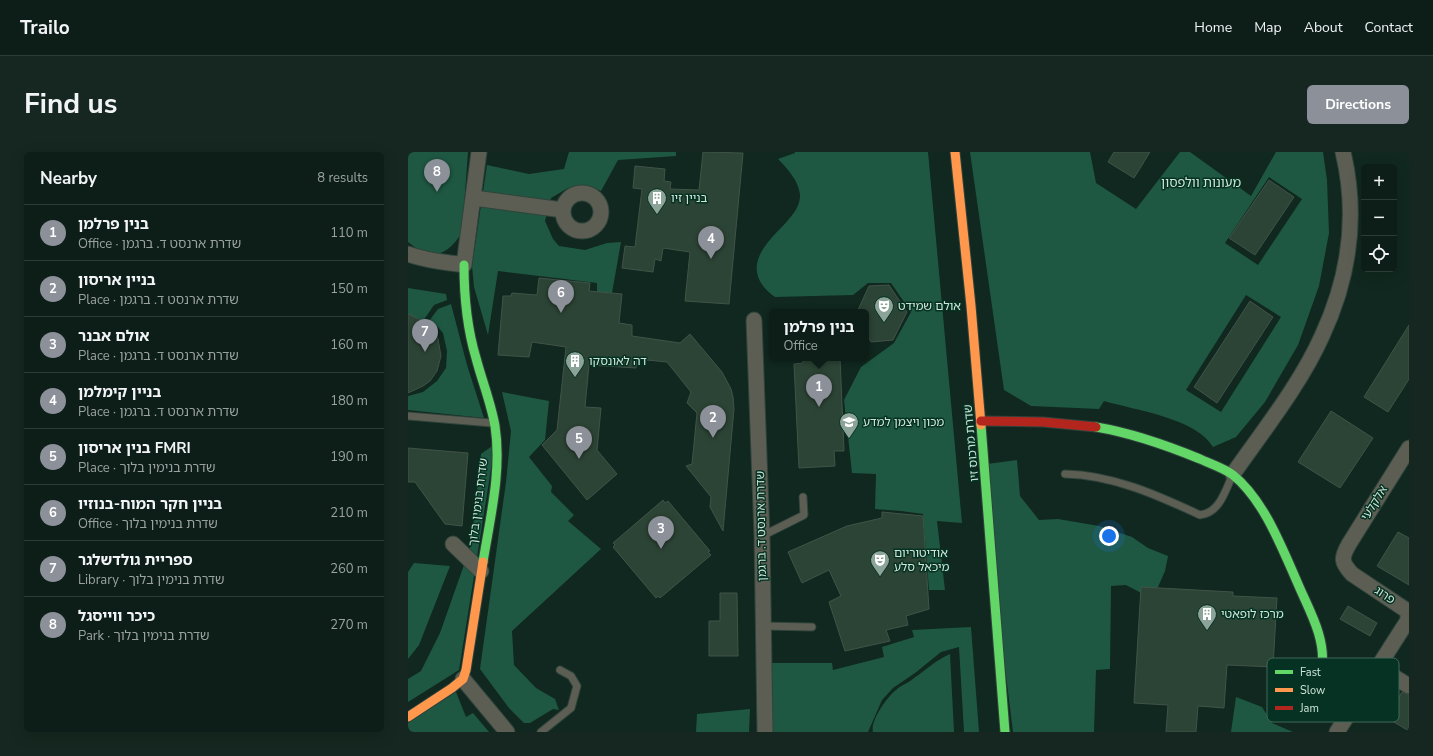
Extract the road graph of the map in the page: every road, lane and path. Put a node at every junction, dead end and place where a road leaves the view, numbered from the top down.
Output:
1 (479, 152) edge
2 (955, 152) edge
3 (1343, 152) edge
4 (474, 198) junction
5 (563, 210) dead end
6 (408, 254) edge
7 (464, 265) junction
8 (754, 320) dead end
9 (408, 416) edge
10 (981, 421) junction
11 (494, 423) junction
12 (1409, 448) edge
13 (1065, 474) dead end
14 (1232, 474) junction
15 (803, 497) dead end
16 (762, 536) junction
17 (452, 544) dead end
18 (1343, 560) joint
19 (481, 571) junction
20 (762, 626) junction
21 (812, 627) dead end
22 (1322, 658) edge
23 (1384, 658) edge
24 (560, 670) dead end
25 (463, 679) junction
26 (1399, 680) edge
27 (1409, 686) edge
28 (408, 717) edge
29 (1343, 722) edge
30 (507, 732) edge
31 (541, 732) edge
32 (765, 732) edge
33 (1005, 732) edge
34 (1337, 732) edge

1 - 4 street
2 - 10 street, שדרת מרכוס זיו
3 - 14 street
4 - 5 street
4 - 7 street
6 - 7 street
7 - 11 street, שדרת בנימין בלוך
8 - 16 street, שדרת ארנסט ד. ברגמן
9 - 11 lane
10 - 14 street
10 - 33 street, שדרת מרכוס זיו
11 - 19 street, שדרת בנימין בלוך
12 - 18 street, אלקלעי
13 - 14 lane
14 - 22 street
15 - 16 lane
16 - 20 street, שדרת ארנסט ד. ברגמן
17 - 19 street
18 - 23 street, פרוג
19 - 25 street, שדרת בנימין בלוך
20 - 21 lane
20 - 32 street, שדרת ארנסט ד. ברגמן
24 - 31 lane
25 - 28 street
25 - 30 street
26 - 27 street
29 - 34 street

